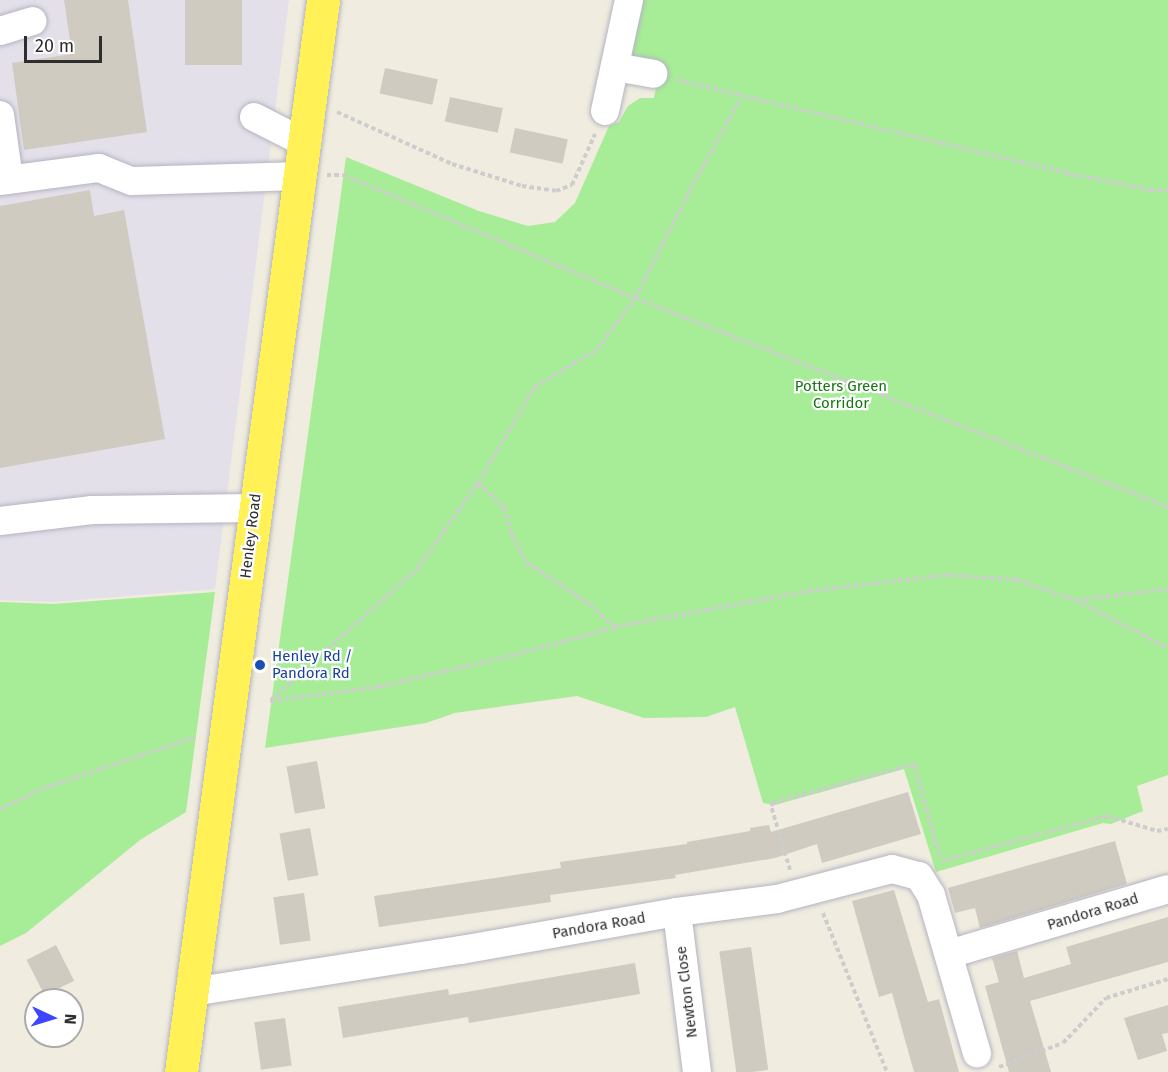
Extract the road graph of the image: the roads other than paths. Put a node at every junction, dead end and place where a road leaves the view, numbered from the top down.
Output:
1 (323, 0) edge
2 (629, 0) edge
3 (32, 21) dead end
4 (0, 31) edge
5 (615, 68) junction
6 (653, 74) road end
7 (605, 111) road end
8 (0, 115) edge
9 (254, 117) dead end
10 (304, 143) junction
11 (301, 176) junction
12 (5, 180) edge
13 (255, 508) junction
14 (0, 521) edge
15 (1168, 889) edge
16 (677, 912) junction
17 (949, 954) junction
18 (192, 992) junction
19 (988, 1060) road end
20 (181, 1072) edge
21 (697, 1072) edge

1 - 10 main road, Henley Road
2 - 5 street
3 - 4 street
5 - 6 street
5 - 7 street
8 - 12 street
9 - 10 street
10 - 11 main road, Henley Road
11 - 12 street
11 - 13 main road, Henley Road
13 - 14 street
13 - 18 main road, Henley Road
15 - 17 street, Pandora Road
16 - 17 street, Pandora Road
16 - 18 street, Pandora Road
16 - 21 street, Newton Close
17 - 19 street
18 - 20 main road, Henley Road

